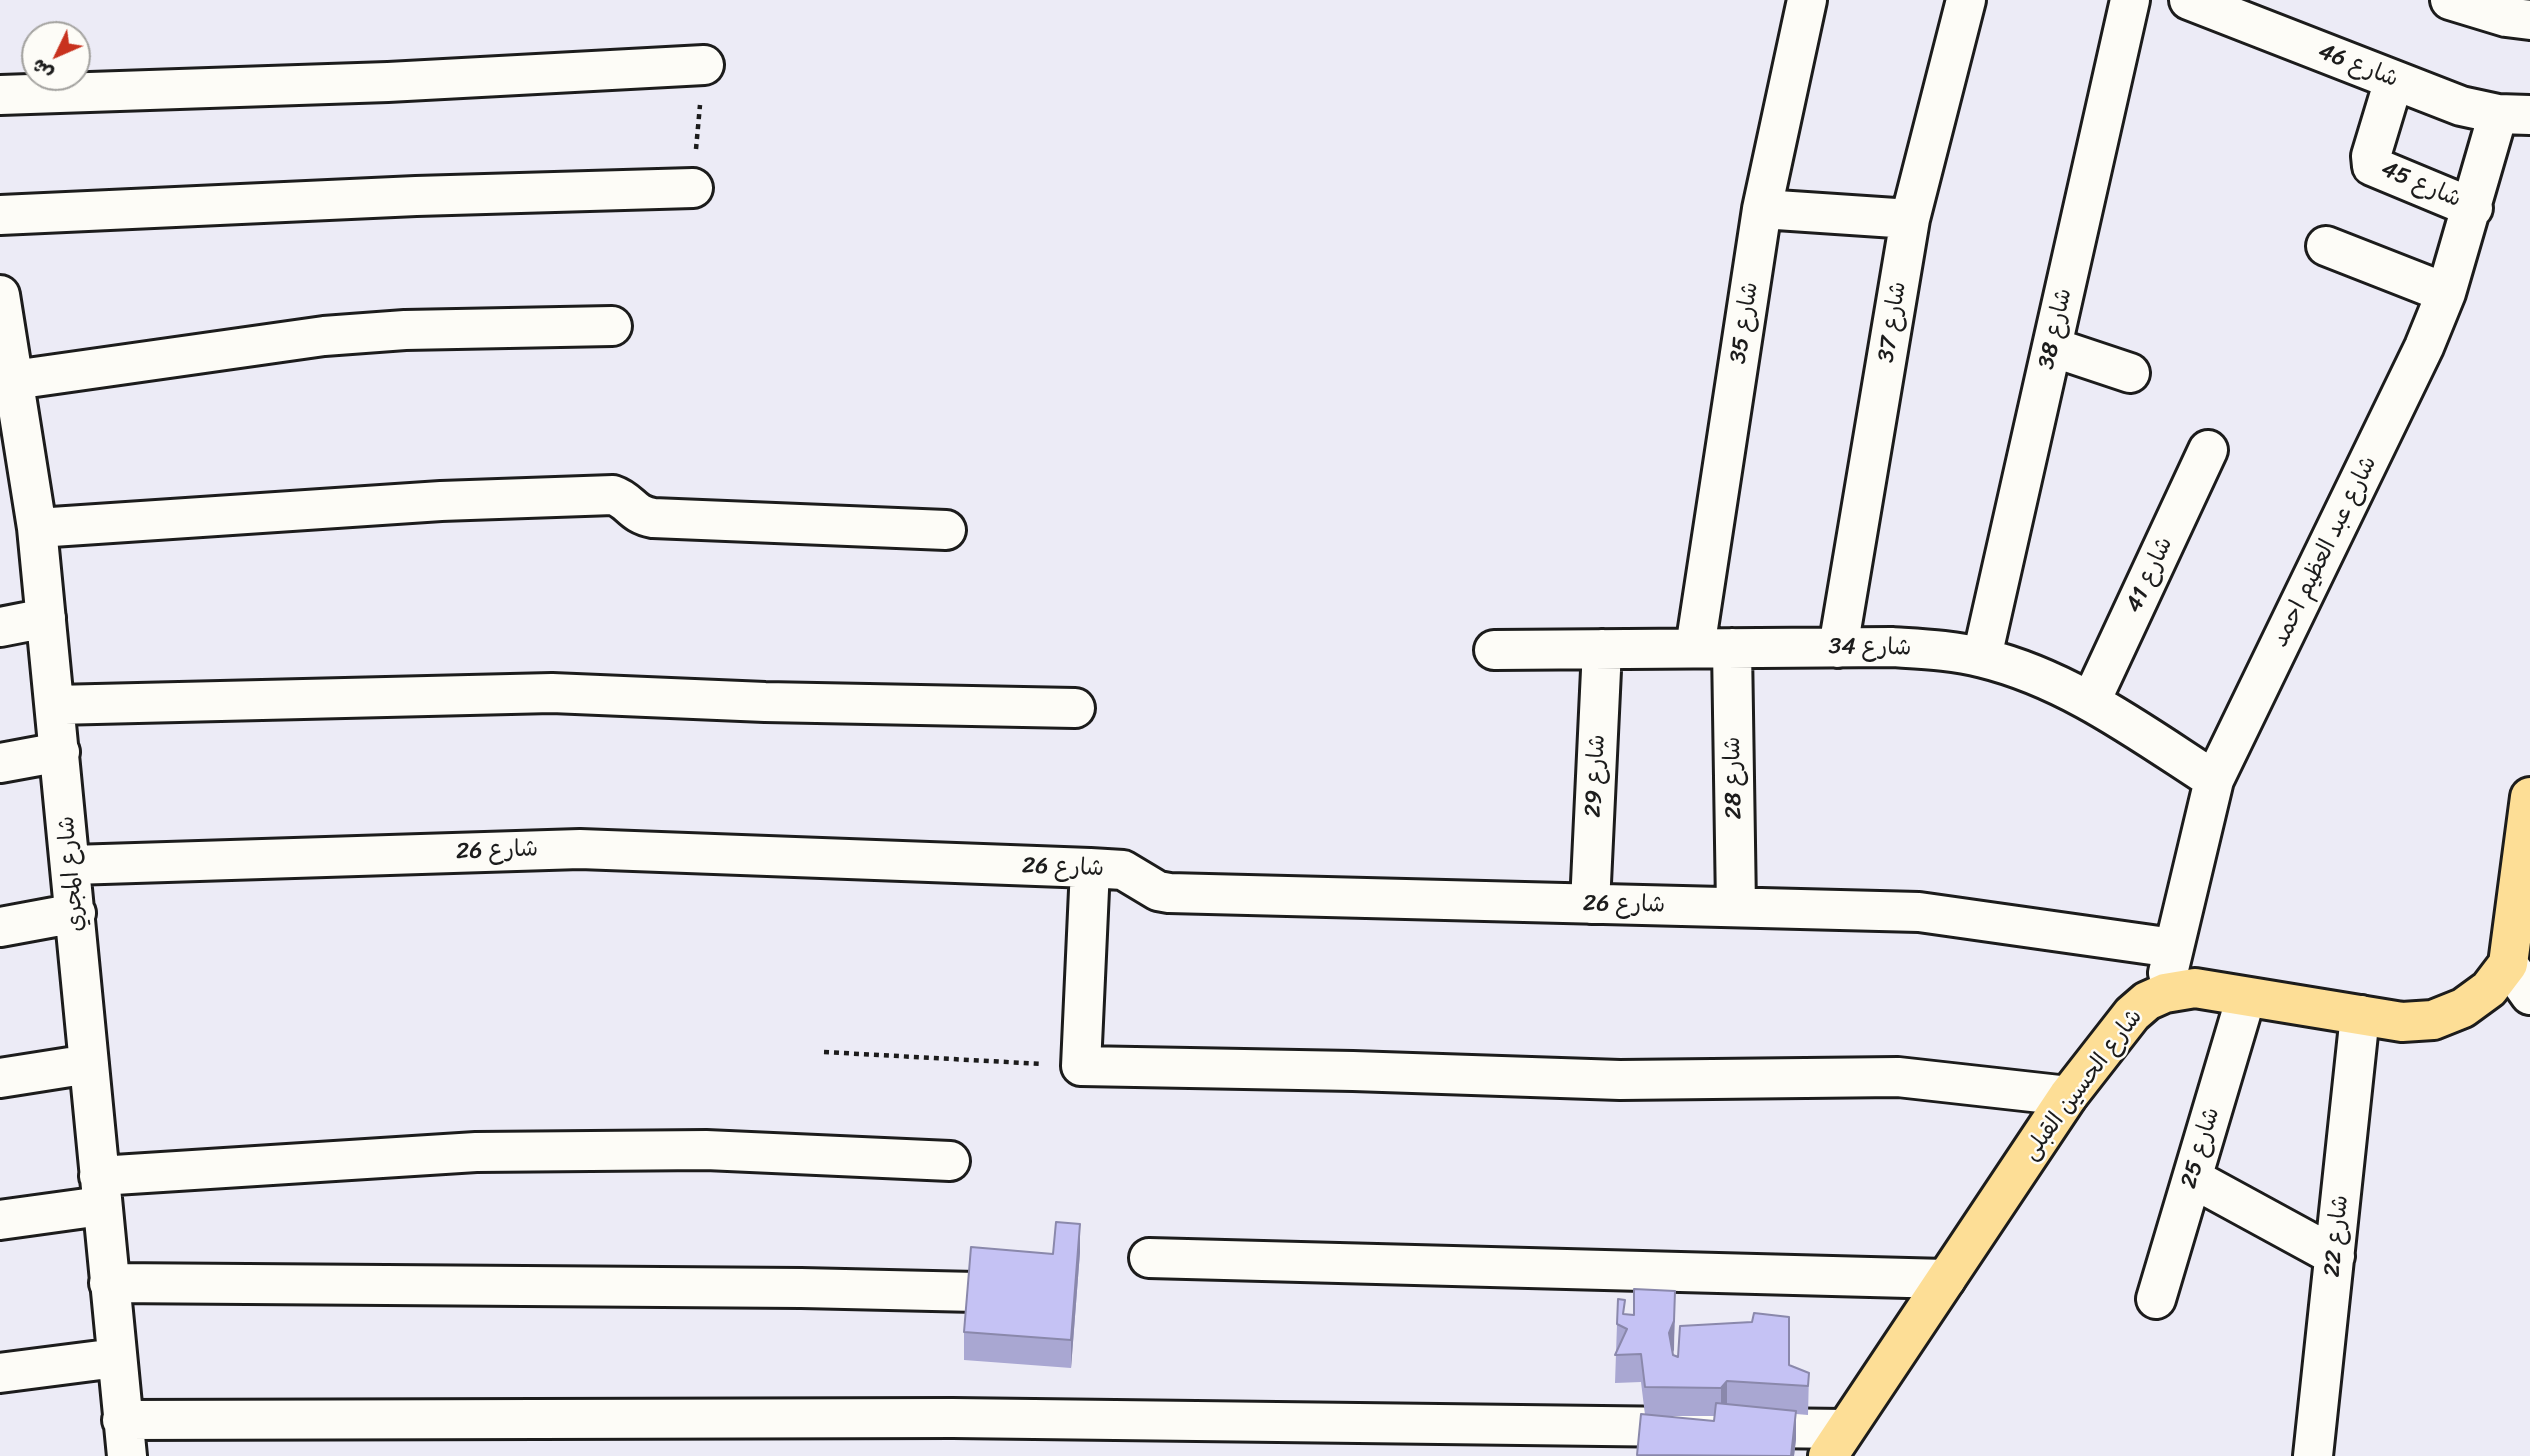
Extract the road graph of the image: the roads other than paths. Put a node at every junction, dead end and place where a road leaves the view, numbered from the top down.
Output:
1 (1807, 0) edge
2 (1966, 0) edge
3 (2130, 0) edge
4 (2189, 0) edge
5 (2450, 0) edge
6 (2530, 20) edge
7 (704, 65) road end
8 (2394, 80) junction
9 (0, 95) edge
10 (2514, 115) edge
11 (693, 188) road end
12 (2473, 208) junction
13 (1762, 209) junction
14 (0, 215) edge
15 (1910, 219) junction
16 (2326, 246) dead end
17 (2446, 293) junction
18 (0, 295) edge
19 (612, 326) dead end
20 (2052, 347) junction
21 (2130, 373) dead end
22 (7, 381) edge
23 (2208, 450) dead end
24 (15, 486) edge
25 (37, 528) junction
26 (946, 530) dead end
27 (46, 618) junction
28 (0, 626) edge
29 (1695, 648) junction
30 (1732, 648) junction
31 (1838, 648) junction
32 (1602, 649) junction
33 (1494, 650) dead end
34 (1982, 657) junction
35 (2091, 701) junction
36 (55, 705) junction
37 (1075, 708) dead end
38 (60, 752) junction
39 (0, 763) edge
40 (2214, 780) junction
41 (2530, 797) edge
42 (72, 864) junction
43 (1090, 868) junction
44 (1590, 904) junction
45 (1736, 907) junction
46 (76, 913) junction
47 (0, 927) edge
48 (2173, 948) junction
49 (2508, 964) junction
50 (2165, 993) junction
51 (2530, 995) edge
52 (2246, 997) junction
53 (2360, 1015) junction
54 (89, 1064) junction
55 (0, 1078) edge
56 (2068, 1096) junction
57 (950, 1161) dead end
58 (2192, 1178) junction
59 (100, 1191) junction
60 (0, 1220) edge
61 (2335, 1256) junction
62 (1149, 1258) dead end
63 (1946, 1279) junction
64 (109, 1283) junction
65 (1032, 1293) edge
66 (2156, 1299) dead end
67 (116, 1358) junction
68 (0, 1373) edge
69 (124, 1438) edge
70 (1837, 1442) edge
71 (2314, 1456) edge

1 - 13 street, شارع 35
2 - 15 street, شارع 37
3 - 20 street, شارع 38
4 - 8 street, شارع 46
5 - 6 street
7 - 9 street
8 - 10 street, شارع 46
8 - 12 street, شارع 45
10 - 12 street, شارع عبد العظيم احمد
11 - 14 street
12 - 17 street, شارع عبد العظيم احمد
13 - 15 street
13 - 29 street, شارع 35
15 - 31 street, شارع 37
16 - 17 street
17 - 40 street, شارع عبد العظيم احمد
18 - 22 street, شارع المجري
19 - 22 street
20 - 21 street
20 - 34 street, شارع 38
22 - 24 street, شارع المجري
23 - 35 street, شارع 41
24 - 25 street, شارع المجري
25 - 26 street
25 - 27 street, شارع المجري
27 - 28 street
27 - 36 street, شارع المجري
29 - 30 street, شارع 34
29 - 32 street, شارع 34
30 - 31 street, شارع 34
30 - 45 street, شارع 28
31 - 34 street, شارع 34
32 - 33 street, شارع 34
32 - 44 street, شارع 29
34 - 35 street, شارع 34
35 - 40 street, شارع 34
36 - 37 street
36 - 38 street, شارع المجري
38 - 39 street
38 - 42 street, شارع المجري
40 - 48 street, شارع عبد العظيم احمد
41 - 49 main road
42 - 43 street, شارع 26
42 - 46 street, شارع المجري
43 - 44 street, شارع 26
43 - 56 street
44 - 45 street, شارع 26
45 - 48 street, شارع 26
46 - 47 street
46 - 54 street, شارع المجري
48 - 50 street, شارع عبد العظيم احمد
49 - 51 street
49 - 53 main road, شارع الحسين القبلى
50 - 52 main road, شارع الحسين القبلى
50 - 56 main road, شارع الحسين القبلى
52 - 53 main road, شارع الحسين القبلى
52 - 58 street, شارع 25
53 - 61 street, شارع 22
54 - 55 street
54 - 59 street, شارع المجري
56 - 63 main road, شارع الحسين القبلى
57 - 59 street
58 - 61 street
58 - 66 street, شارع 25
59 - 60 street
59 - 64 street, شارع المجري
61 - 71 street, شارع 22
62 - 63 street
63 - 70 main road, شارع الحسين القبلى
64 - 65 street
64 - 67 street, شارع المجري
67 - 68 street
67 - 69 street, شارع المجري
69 - 70 street

